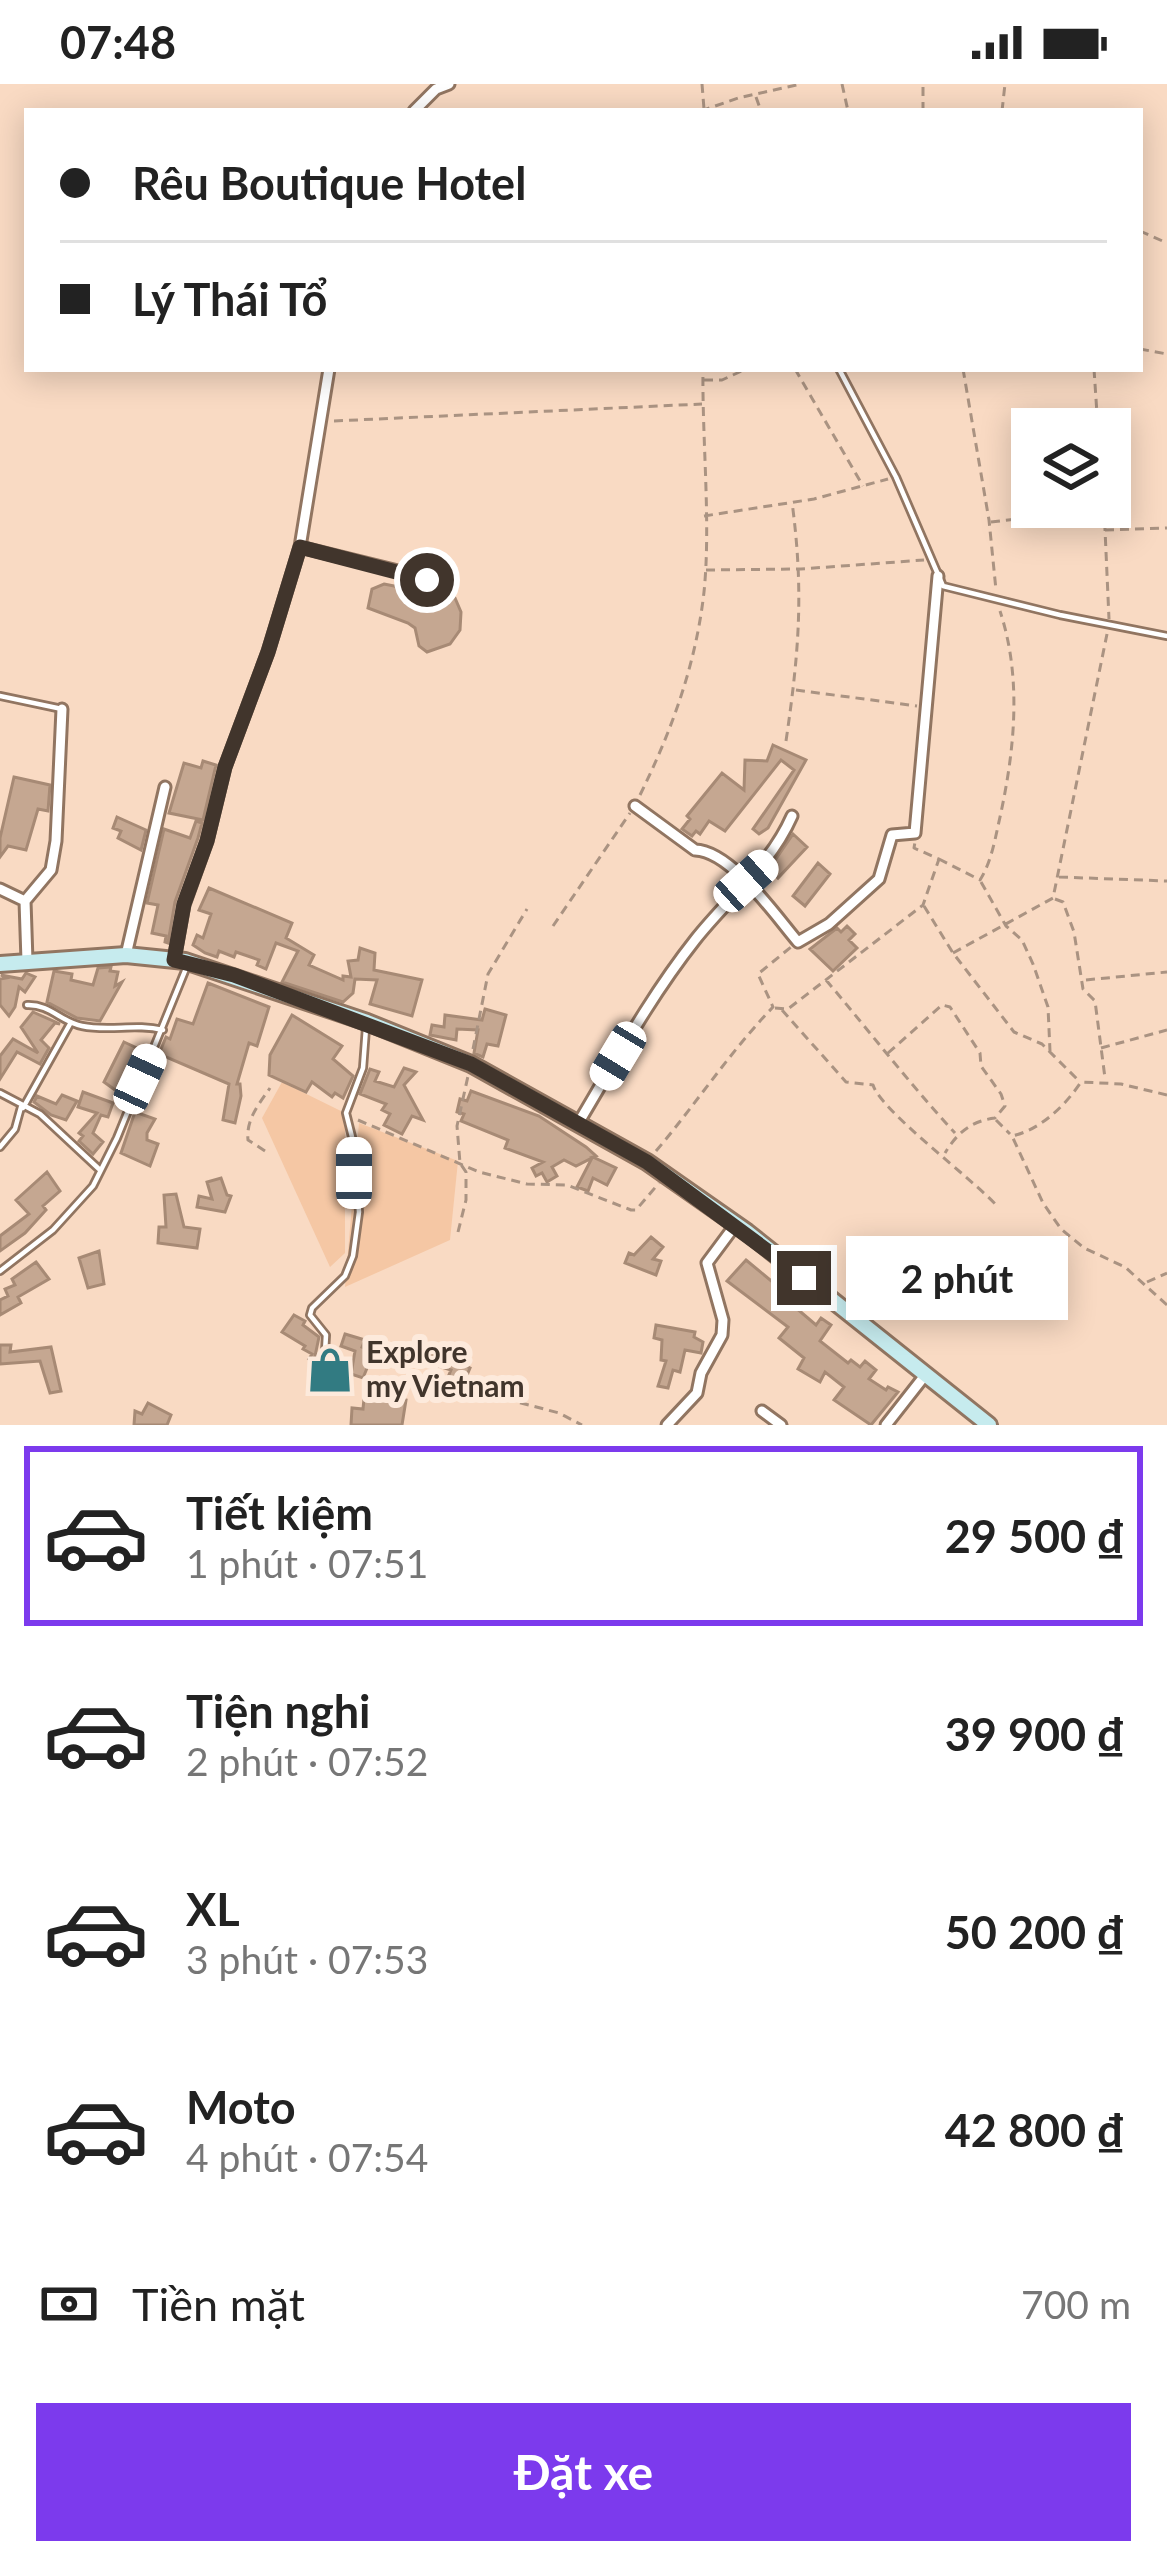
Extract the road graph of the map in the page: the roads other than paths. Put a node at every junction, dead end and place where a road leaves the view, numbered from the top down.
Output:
1 (449, 84) edge
2 (417, 108) edge
3 (328, 372) edge
4 (841, 372) edge
5 (300, 547) junction
6 (938, 576) junction
7 (447, 583) dead end
8 (1167, 636) edge
9 (0, 696) edge
10 (62, 709) joint
11 (164, 787) dead end
12 (634, 806) road end
13 (793, 816) dead end
14 (746, 881) junction
15 (0, 889) edge
16 (25, 901) junction
17 (126, 955) junction
18 (27, 962) junction
19 (181, 962) junction
20 (0, 964) edge
21 (27, 1005) dead end
22 (367, 1022) junction
23 (71, 1023) junction
24 (163, 1030) junction
25 (0, 1093) edge
26 (22, 1107) junction
27 (579, 1122) junction
28 (0, 1148) edge
29 (100, 1170) junction
30 (736, 1224) junction
31 (2, 1267) edge
32 (926, 1374) junction
33 (312, 1384) dead end
34 (762, 1411) dead end
35 (667, 1425) edge
36 (781, 1425) edge
37 (886, 1425) edge
38 (989, 1425) edge

1 - 2 street
3 - 5 street
4 - 6 lane
5 - 7 street
5 - 19 street
6 - 8 lane
6 - 14 street
9 - 10 lane
10 - 16 street
11 - 17 street
12 - 14 street
13 - 14 street
14 - 27 street
15 - 16 street
16 - 18 street
17 - 18 street
17 - 19 street
18 - 20 street
19 - 22 street
19 - 24 lane
21 - 23 lane
22 - 27 street
22 - 33 lane
23 - 24 lane
23 - 26 lane
24 - 29 lane
25 - 26 lane
26 - 28 lane
26 - 29 lane
27 - 30 street
29 - 31 lane
30 - 32 street
30 - 35 street
32 - 37 street
32 - 38 street
34 - 36 street

